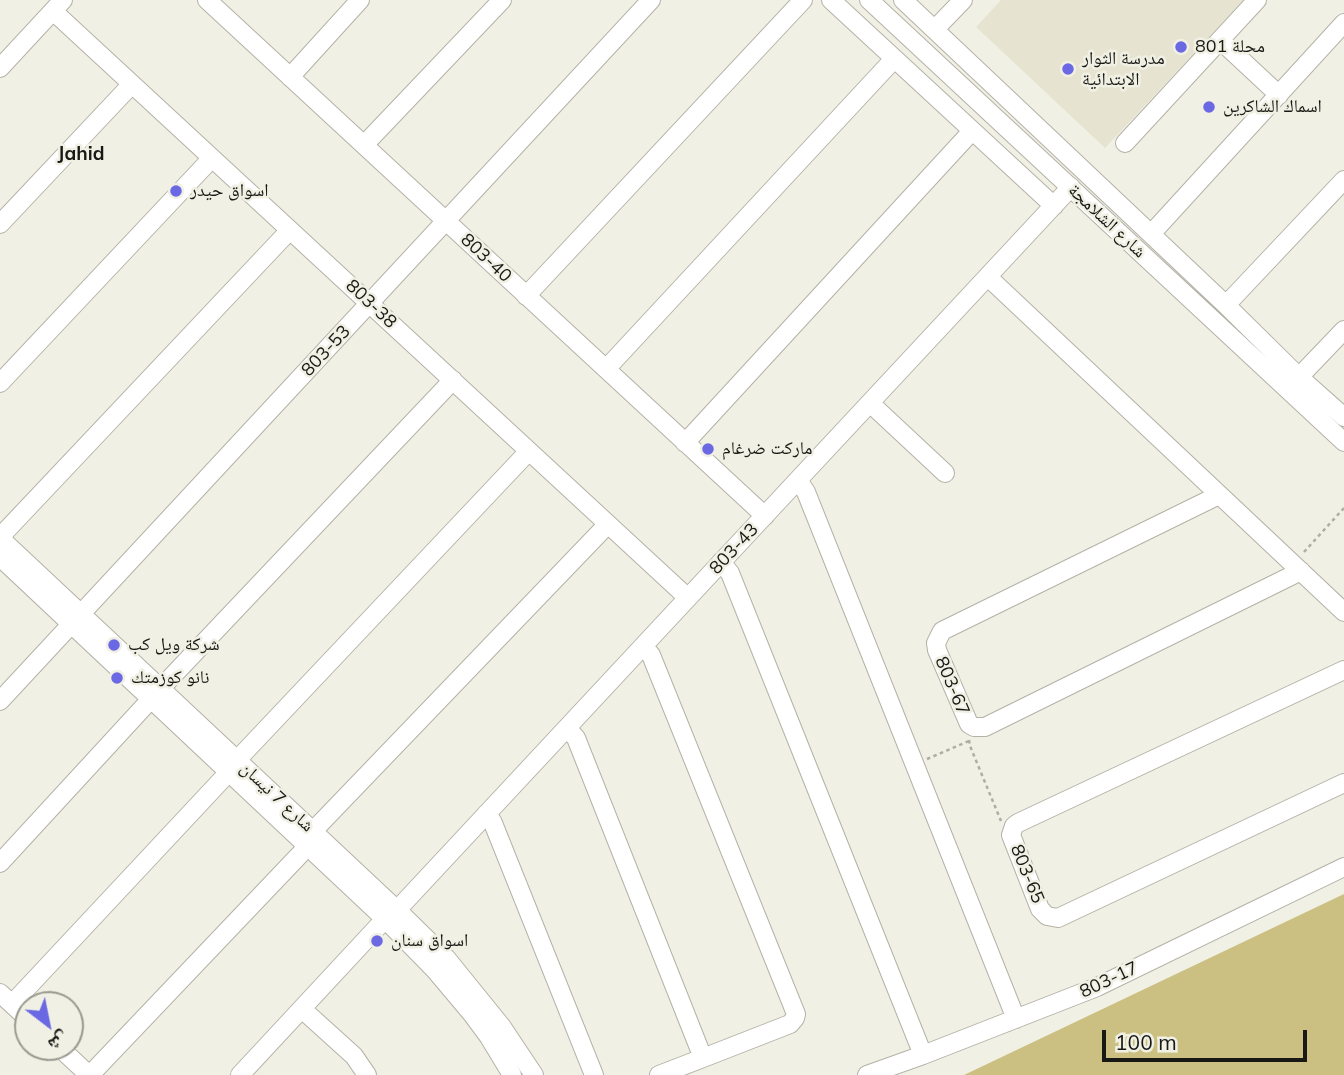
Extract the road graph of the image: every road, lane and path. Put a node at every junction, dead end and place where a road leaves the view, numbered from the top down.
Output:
1 (208, 0) edge
2 (360, 0) edge
3 (502, 0) edge
4 (651, 0) edge
5 (803, 0) edge
6 (831, 0) edge
7 (869, 0) edge
8 (904, 0) edge
9 (963, 0) edge
10 (1256, 0) edge
11 (58, 5) edge
12 (1344, 23) edge
13 (935, 29) junction
14 (1220, 40) junction
15 (894, 59) junction
16 (0, 68) edge
17 (290, 77) junction
18 (132, 84) junction
19 (1279, 94) junction
20 (972, 131) junction
21 (1125, 143) dead end
22 (364, 145) junction
23 (212, 158) junction
24 (1344, 180) edge
25 (1071, 187) junction
26 (1054, 206) junction
27 (446, 221) junction
28 (0, 224) edge
29 (290, 230) junction
30 (1151, 234) junction
31 (988, 277) junction
32 (526, 296) junction
33 (369, 303) junction
34 (1226, 305) junction
35 (1344, 330) edge
36 (606, 369) junction
37 (1299, 377) junction
38 (453, 380) junction
39 (0, 383) edge
40 (870, 403) junction
41 (1344, 417) edge
42 (1344, 442) edge
43 (685, 443) junction
44 (529, 451) junction
45 (945, 473) dead end
46 (799, 480) junction
47 (1219, 495) junction
48 (1344, 508) edge
49 (765, 516) junction
50 (608, 524) junction
51 (0, 537) edge
52 (0, 557) edge
53 (721, 562) junction
54 (1297, 568) junction
55 (688, 598) junction
56 (1344, 612) edge
57 (76, 619) junction
58 (643, 646) junction
59 (1344, 670) edge
60 (156, 694) junction
61 (0, 701) edge
62 (567, 728) junction
63 (972, 734) junction
64 (915, 765) junction
65 (233, 766) junction
66 (1344, 783) edge
67 (487, 813) junction
68 (1012, 831) junction
69 (310, 839) junction
70 (0, 863) edge
71 (1344, 867) edge
72 (391, 914) junction
73 (6, 998) edge
74 (302, 1009) junction
75 (1016, 1019) junction
76 (923, 1055) junction
77 (704, 1058) junction
78 (74, 1061) edge
79 (89, 1075) edge
80 (240, 1075) edge
81 (367, 1075) edge
82 (512, 1075) edge
83 (534, 1075) edge
84 (594, 1075) edge
85 (659, 1075) edge
86 (867, 1075) edge

1 - 17 street, 803-40
2 - 17 street
3 - 22 street
4 - 27 street, 803-53
5 - 32 street
6 - 15 street
7 - 25 street, شارع الشلامجة
8 - 13 street, شارع الشلامجة
9 - 13 street
10 - 14 street
11 - 16 street
11 - 18 street, 803-38
12 - 19 street
13 - 30 street, شارع الشلامجة
14 - 19 street
14 - 21 street
15 - 20 street
15 - 36 street
17 - 22 street, 803-40
18 - 23 street, 803-38
18 - 28 street
19 - 30 street
20 - 26 street
20 - 43 street
22 - 27 street, 803-40
23 - 29 street, 803-38
23 - 39 street
24 - 34 street
25 - 26 street, 803-43
25 - 42 street, شارع الشلامجة
26 - 31 street, 803-43
27 - 32 street, 803-40
27 - 33 street, 803-53
29 - 33 street, 803-38
29 - 51 street
30 - 34 street, شارع الشلامجة
31 - 40 street, 803-43
31 - 47 street
32 - 36 street, 803-40
33 - 38 street, 803-38
33 - 57 street, 803-53
34 - 37 street, شارع الشلامجة
35 - 37 street
36 - 43 street, 803-40
37 - 41 street, شارع الشلامجة
38 - 44 street, 803-38
38 - 60 street
40 - 45 street
40 - 46 street, 803-43
43 - 49 street, 803-40
44 - 50 street, 803-38
44 - 65 street
46 - 49 street, 803-43
46 - 64 street
47 - 54 street
47 - 63 street, 803-67
48 - 54 path
49 - 53 street, 803-43
50 - 55 street, 803-38
50 - 69 street
51 - 57 street, شارع 7 نيسان
52 - 57 street, شارع 7 نيسان
53 - 55 street, 803-43
53 - 76 street
54 - 56 street
54 - 63 street, 803-67
55 - 58 street, 803-43
57 - 60 street, شارع 7 نيسان
57 - 61 street, 803-53
58 - 62 street, 803-43
58 - 77 street
59 - 68 street, 803-65
60 - 65 street, شارع 7 نيسان
60 - 70 street
62 - 67 street, 803-43
62 - 77 street
63 - 64 path
63 - 68 path
64 - 75 street
65 - 69 street, شارع 7 نيسان
65 - 73 street
66 - 68 street, 803-65
67 - 72 street, 803-43
67 - 84 street
69 - 72 street, شارع 7 نيسان
69 - 79 street
71 - 75 street, 803-17
72 - 74 street, 803-43
72 - 82 street, شارع 7 نيسان
72 - 83 street, شارع 7 نيسان
74 - 80 street, 803-43
74 - 81 street
75 - 76 street, 803-17
76 - 86 street, 803-17
77 - 85 street
78 - 79 street

